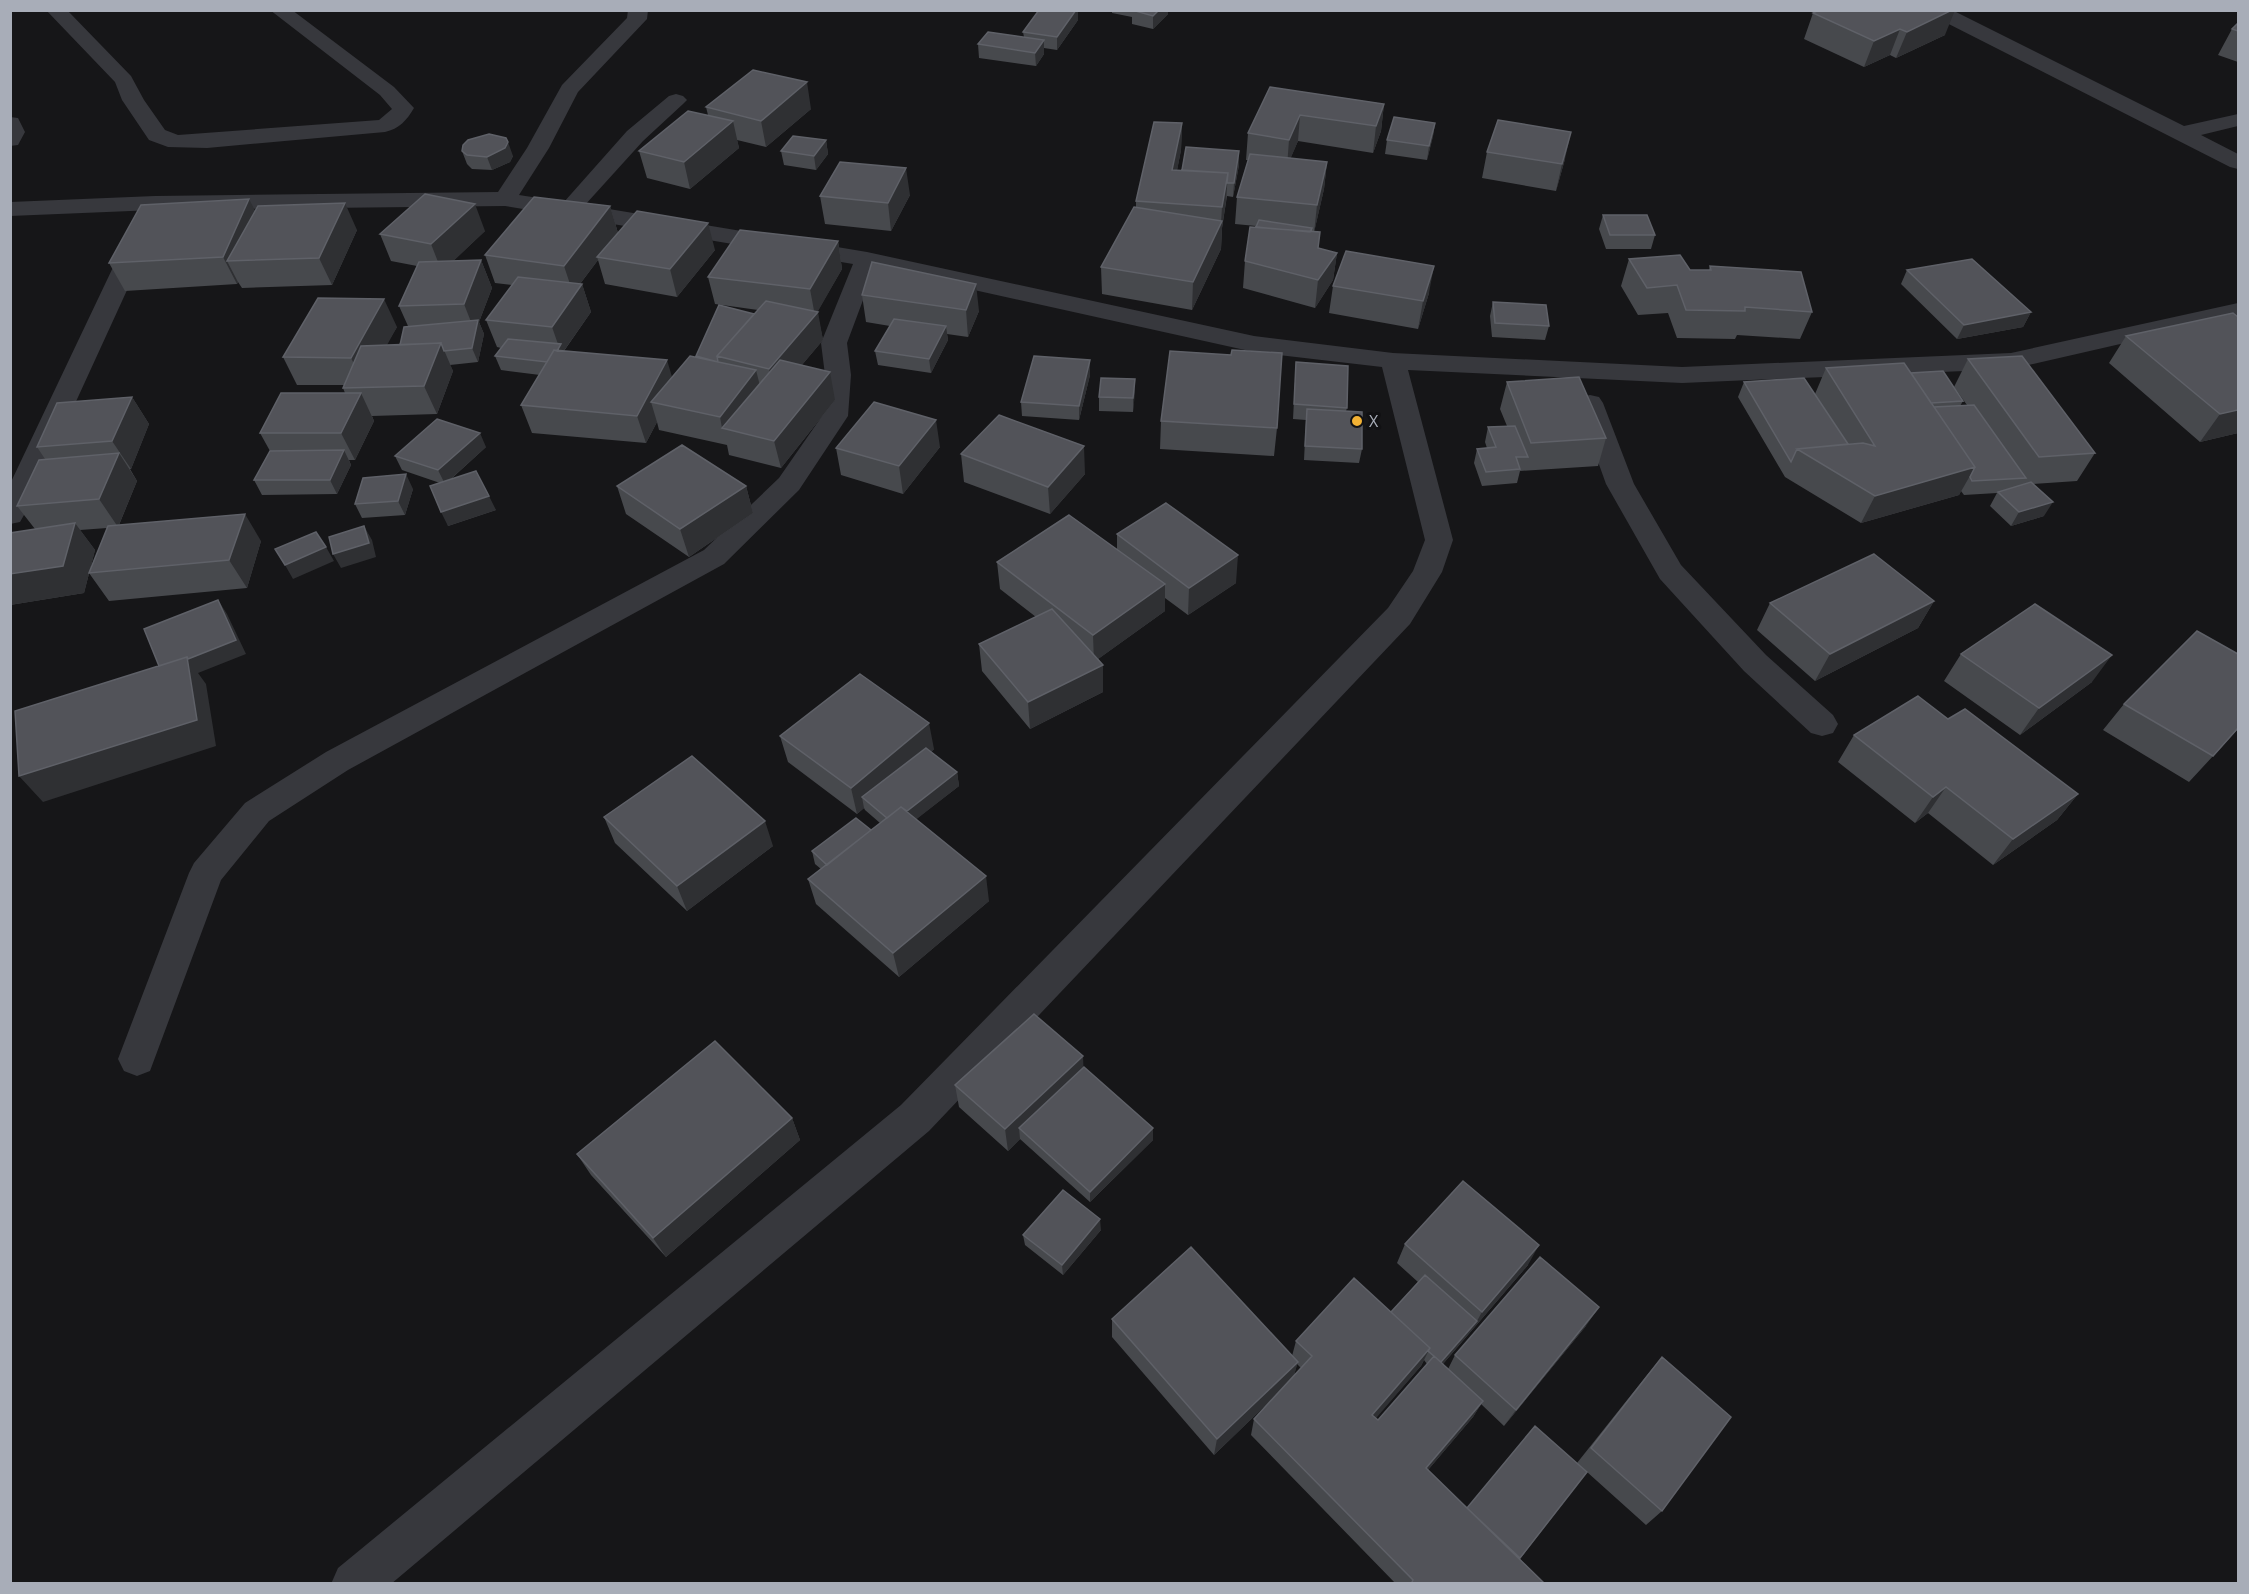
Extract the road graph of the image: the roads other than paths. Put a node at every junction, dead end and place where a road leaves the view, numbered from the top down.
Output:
1 (55, 10) edge
2 (279, 10) edge
3 (638, 10) edge
4 (1936, 10) edge
5 (676, 100) dead end
6 (2238, 120) edge
7 (10, 123) edge
8 (2182, 133) junction
9 (10, 140) edge
10 (2238, 162) edge
11 (505, 199) junction
12 (155, 203) junction
13 (10, 209) edge
14 (568, 210) junction
15 (867, 259) junction
16 (2238, 310) edge
17 (1393, 361) junction
18 (1578, 370) junction
19 (10, 515) edge
20 (1822, 724) dead end
21 (137, 1059) dead end
22 (354, 1584) edge

1 - 2 street
3 - 11 street
4 - 8 street
5 - 14 street
6 - 8 street
7 - 9 street
8 - 10 street
11 - 12 street
11 - 14 street
12 - 13 street
12 - 19 street
14 - 15 street
15 - 17 street
15 - 21 street
16 - 18 street
17 - 18 street
17 - 22 street
18 - 20 street

